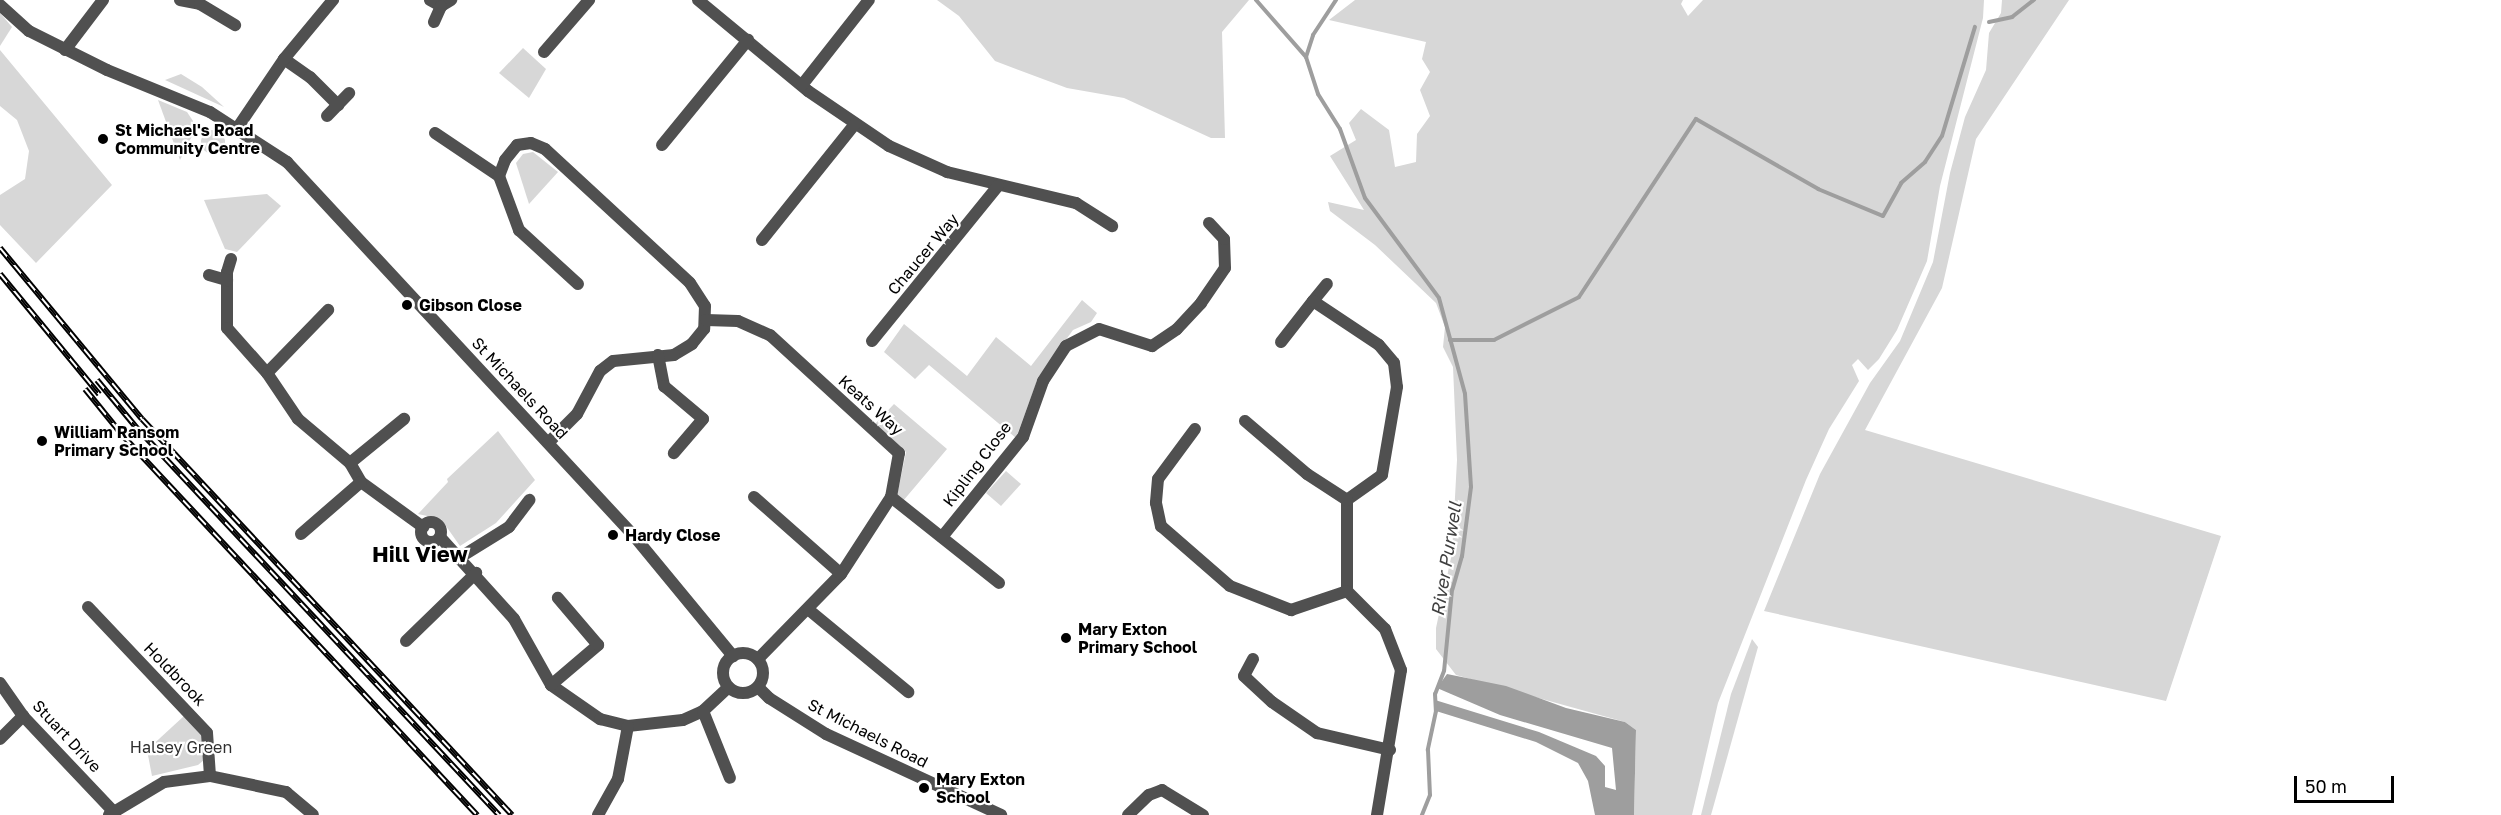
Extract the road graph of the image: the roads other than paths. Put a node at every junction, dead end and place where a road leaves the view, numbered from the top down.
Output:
1 (103, 0) edge
2 (180, 0) edge
3 (333, 0) edge
4 (589, 0) edge
5 (698, 0) edge
6 (869, 0) edge
7 (441, 2) edge
8 (0, 5) edge
9 (434, 22) dead end
10 (235, 26) dead end
11 (748, 40) junction
12 (65, 50) junction
13 (544, 52) dead end
14 (284, 59) junction
15 (802, 86) junction
16 (349, 93) dead end
17 (338, 105) junction
18 (327, 116) dead end
19 (855, 124) junction
20 (238, 127) junction
21 (435, 133) dead end
22 (662, 145) dead end
23 (499, 176) junction
24 (998, 186) junction
25 (1209, 223) dead end
26 (1113, 226) dead end
27 (762, 240) dead end
28 (231, 259) dead end
29 (209, 275) dead end
30 (227, 280) junction
31 (578, 284) dead end
32 (1327, 284) dead end
33 (1313, 300) junction
34 (328, 310) dead end
35 (706, 320) junction
36 (872, 341) dead end
37 (1281, 342) dead end
38 (658, 355) junction
39 (267, 373) junction
40 (404, 419) dead end
41 (1245, 421) dead end
42 (1195, 429) dead end
43 (549, 442) junction
44 (674, 453) dead end
45 (350, 463) junction
46 (361, 482) junction
47 (754, 497) dead end
48 (891, 497) junction
49 (529, 500) dead end
50 (1347, 500) junction
51 (300, 534) dead end
52 (942, 537) junction
53 (459, 558) junction
54 (476, 573) junction
55 (841, 574) junction
56 (999, 583) dead end
57 (1347, 591) junction
58 (558, 598) dead end
59 (88, 607) dead end
60 (809, 610) junction
61 (406, 641) dead end
62 (733, 656) junction
63 (758, 659) junction
64 (1253, 659) dead end
65 (0, 683) edge
66 (551, 685) junction
67 (729, 687) junction
68 (758, 687) junction
69 (908, 692) dead end
70 (703, 711) junction
71 (23, 716) junction
72 (628, 726) junction
73 (0, 739) edge
74 (1390, 750) junction
75 (210, 776) junction
76 (730, 778) dead end
77 (111, 812) edge
78 (314, 815) edge
79 (598, 815) edge
80 (1000, 815) edge
81 (1128, 815) edge
82 (1203, 815) edge
83 (1377, 815) edge

1 - 12 street
2 - 10 street
3 - 14 street
4 - 13 street
5 - 11 street
6 - 15 street
7 - 9 street
8 - 12 street
11 - 15 street
11 - 22 street
12 - 20 street, St Michaels Road
14 - 17 street
14 - 20 street
15 - 19 street
16 - 17 street
17 - 18 street
19 - 24 street
19 - 27 street
20 - 43 street, St Michaels Road
21 - 23 street
23 - 31 street
23 - 35 street
24 - 26 street
24 - 36 street, Chaucer Way
25 - 52 street, Kipling Close
28 - 30 street
29 - 30 street
30 - 39 street
32 - 33 street
33 - 37 street
33 - 50 street
34 - 39 street
35 - 38 street
35 - 48 street, Keats Way
38 - 43 street
38 - 44 street
39 - 45 street
40 - 45 street
41 - 50 street
42 - 57 street
43 - 62 street, St Michaels Road
45 - 46 street
46 - 51 street
46 - 53 street
47 - 55 street
48 - 52 street
48 - 55 street, Keats Way
49 - 53 street
50 - 57 street
52 - 56 street
53 - 54 street
54 - 61 street
54 - 66 street
55 - 60 street, Keats Way
57 - 74 street
58 - 66 street
59 - 75 street, Holdbrook
60 - 63 street, Keats Way
60 - 69 street
62 - 63 street
62 - 67 street
63 - 68 street
64 - 74 street
65 - 71 street, Stuart Drive
66 - 72 street
67 - 68 street
67 - 70 street
68 - 80 street, St Michaels Road
70 - 72 street
70 - 76 street
71 - 73 street
71 - 77 street, Stuart Drive
72 - 79 street
74 - 83 street
75 - 77 street
75 - 78 street
81 - 82 street

